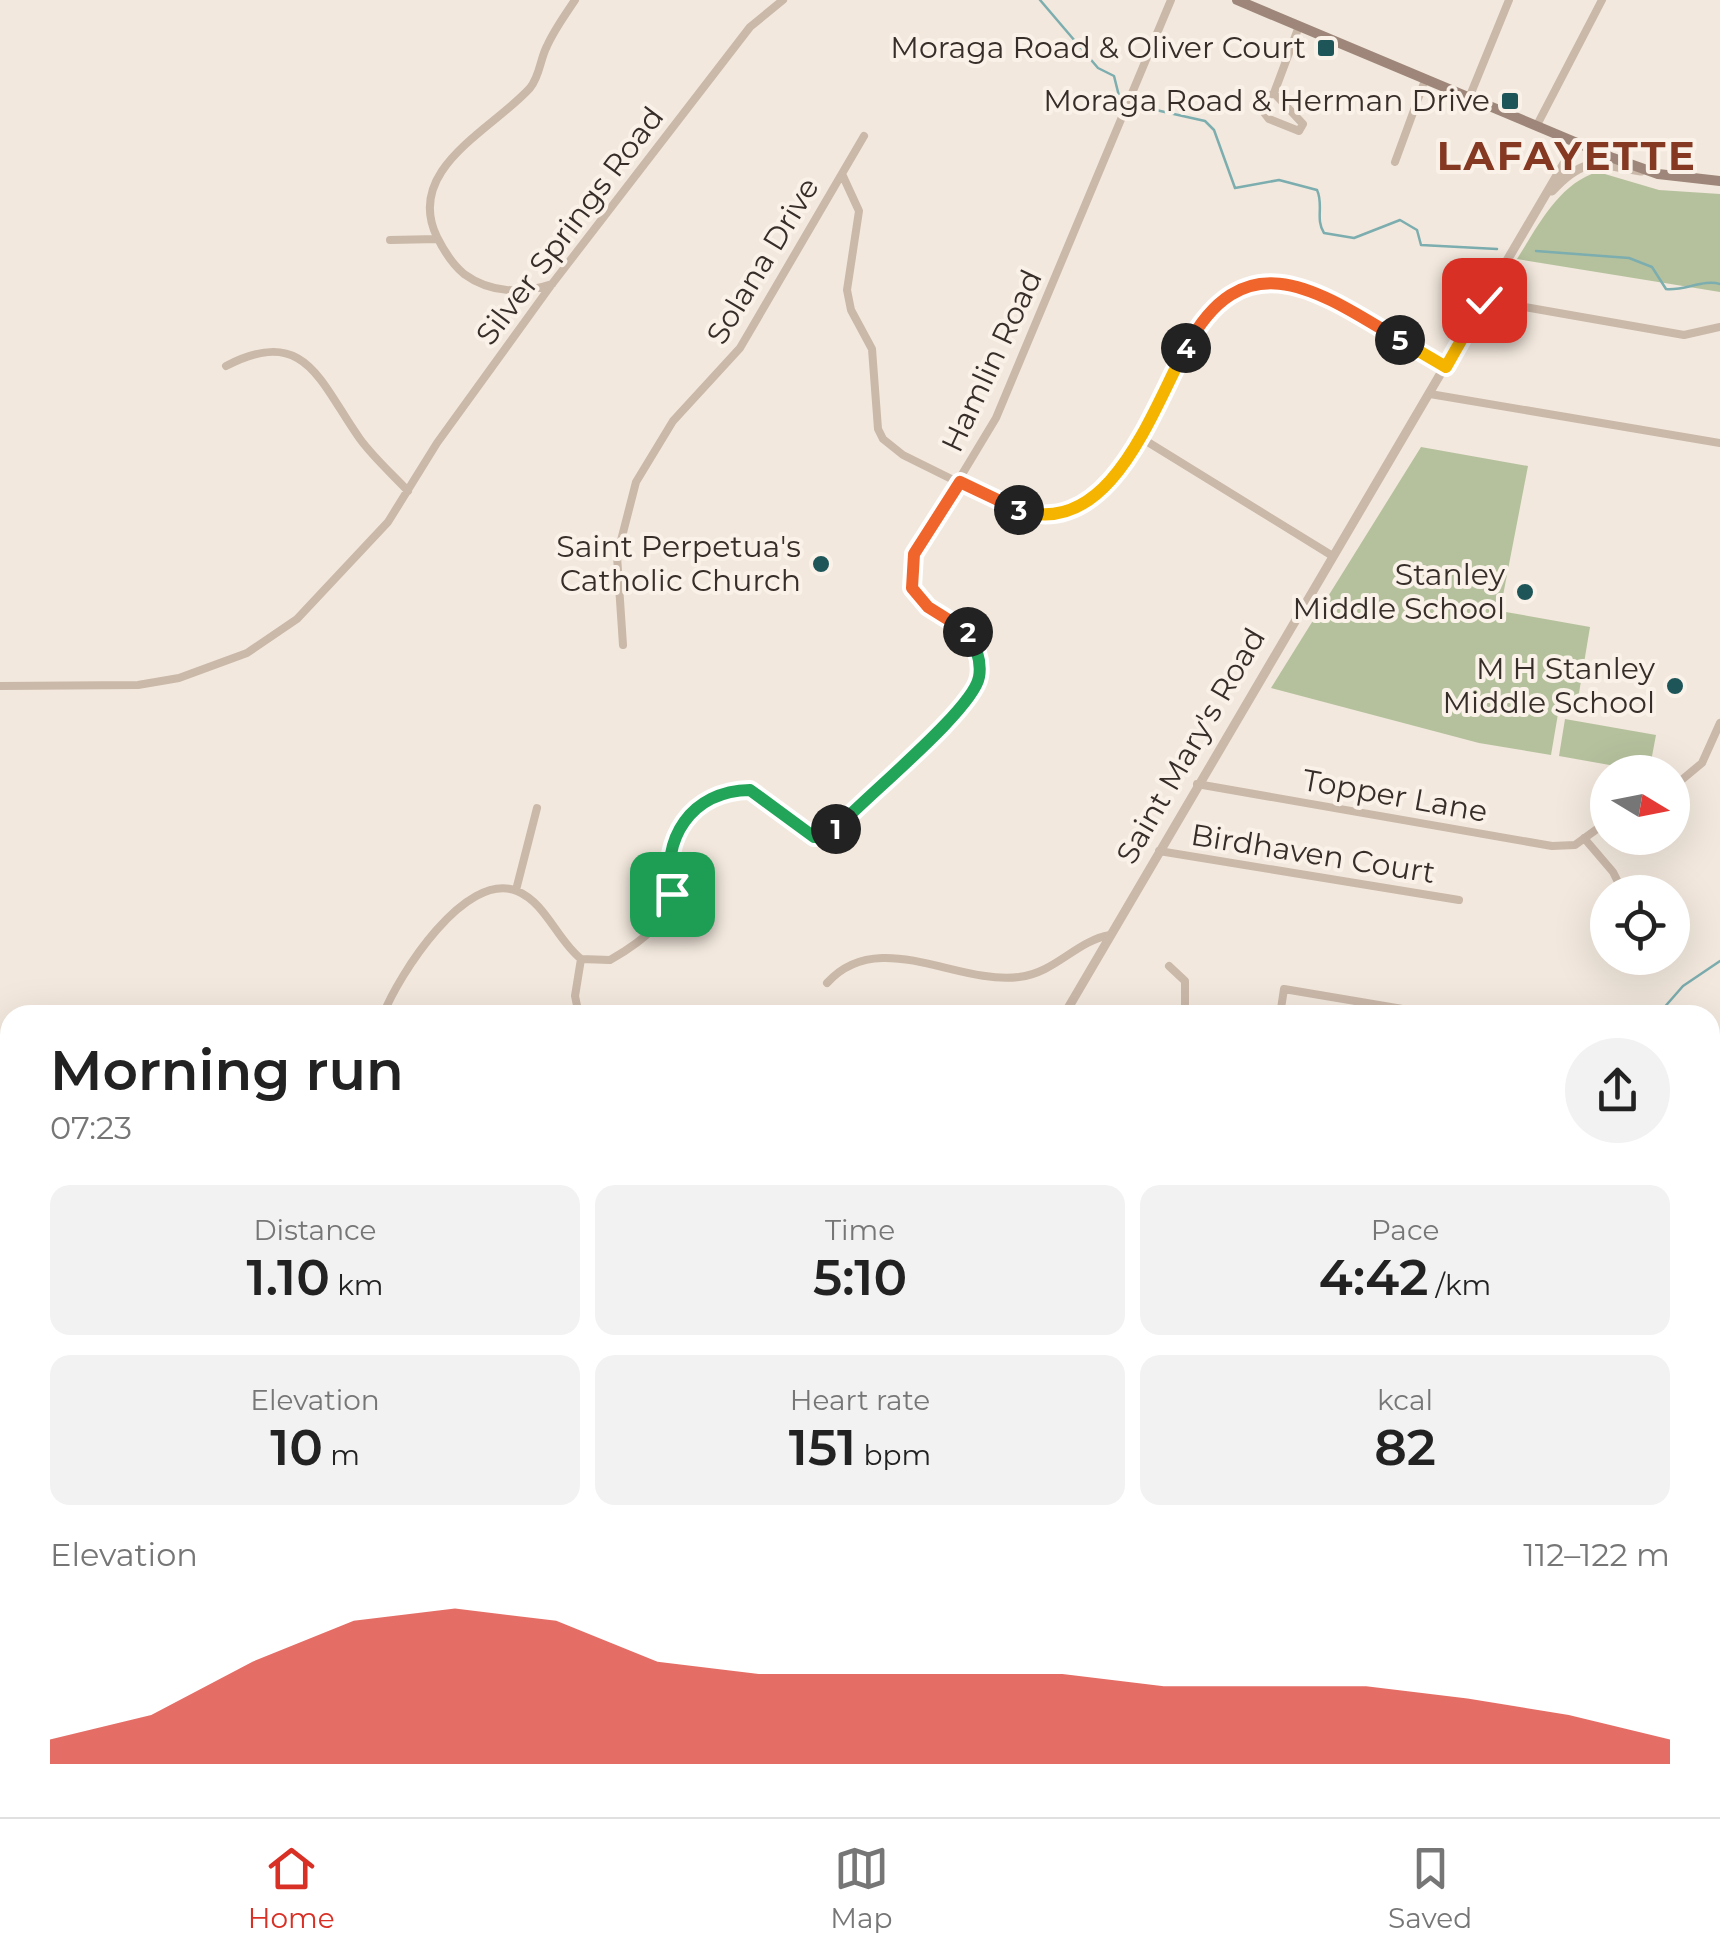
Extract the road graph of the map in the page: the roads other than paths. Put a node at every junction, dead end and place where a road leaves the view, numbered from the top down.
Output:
1 (575, 0) edge
2 (783, 0) edge
3 (1171, 0) edge
4 (1237, 0) edge
5 (1509, 0) edge
6 (1602, 0) edge
7 (1298, 29) junction
8 (1425, 80) junction
9 (1274, 93) junction
10 (1468, 98) junction
11 (1537, 125) junction
12 (864, 136) dead end
13 (1576, 142) junction
14 (1396, 162) dead end
15 (842, 174) junction
16 (1658, 174) junction
17 (1720, 181) edge
18 (1537, 208) junction
19 (438, 239) junction
20 (390, 240) dead end
21 (552, 284) junction
22 (1484, 300) junction
23 (1720, 327) edge
24 (226, 366) dead end
25 (1446, 367) junction
26 (1430, 394) junction
27 (1138, 436) junction
28 (1720, 443) edge
29 (960, 482) junction
30 (408, 492) junction
31 (1331, 556) junction
32 (623, 644) dead end
33 (0, 686) edge
34 (1720, 722) edge
35 (1690, 774) edge
36 (1197, 784) junction
37 (537, 808) dead end
38 (1590, 834) edge
39 (1584, 838) junction
40 (1159, 852) junction
41 (1611, 875) edge
42 (516, 890) junction
43 (1459, 900) dead end
44 (1110, 934) junction
45 (581, 959) junction
46 (1169, 966) dead end
47 (827, 983) dead end
48 (387, 1005) edge
49 (577, 1005) edge
50 (1070, 1005) edge
51 (1185, 1005) edge
52 (1282, 1005) edge
53 (1379, 1005) edge

1 - 19 street
2 - 21 street, Silver Springs Road
3 - 29 street, Hamlin Road
4 - 7 main road
5 - 10 street
6 - 11 street
7 - 8 main road
7 - 9 street
8 - 10 main road
8 - 14 street
9 - 9 street
10 - 11 main road
11 - 13 main road
12 - 15 street, Solana Drive
13 - 16 main road
13 - 18 street, Saint Mary's Road
15 - 29 street, Solana Drive
15 - 32 street, Solana Drive
16 - 17 main road
16 - 18 street
18 - 22 street, Saint Mary's Road
19 - 20 street
19 - 21 street
21 - 30 street, Silver Springs Road
22 - 23 street
22 - 25 street, Saint Mary's Road
24 - 30 street
25 - 26 street, Saint Mary's Road
25 - 27 street, Solana Drive
26 - 28 street
26 - 31 street, Saint Mary's Road
27 - 29 street, Solana Drive
27 - 31 street
29 - 45 street, Hamlin Road
30 - 33 street, Silver Springs Road
31 - 36 street, Saint Mary's Road
34 - 35 street
36 - 39 street, Topper Lane
36 - 40 street, Saint Mary's Road
37 - 42 street
38 - 39 street
39 - 41 street
40 - 43 street, Birdhaven Court
40 - 44 street, Saint Mary's Road
42 - 45 street
42 - 48 street
44 - 47 street
44 - 50 street, Saint Mary's Road
45 - 49 street
46 - 51 street
52 - 53 street

